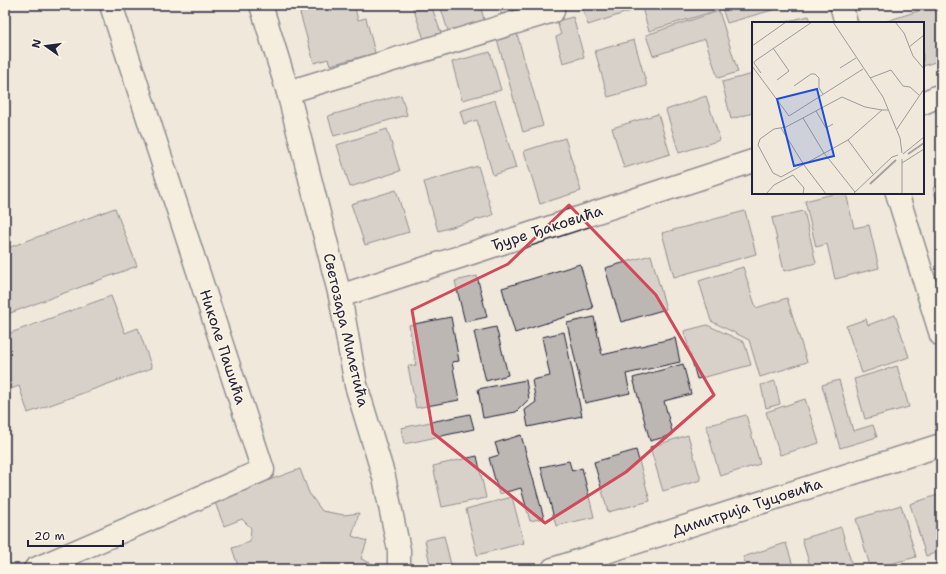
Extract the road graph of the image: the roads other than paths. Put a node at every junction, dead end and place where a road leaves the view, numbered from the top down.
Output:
1 (111, 5) edge
2 (261, 5) edge
3 (551, 5) edge
4 (841, 5) edge
5 (846, 22) edge
6 (288, 92) junction
7 (941, 95) edge
8 (924, 102) edge
9 (752, 161) edge
10 (897, 194) edge
11 (340, 296) junction
12 (941, 334) edge
13 (941, 445) edge
14 (43, 566) edge
15 (399, 569) edge
16 (553, 569) edge

1 - 14 street, Николе Пашића
2 - 6 street, Светозара Милетића
3 - 6 street
4 - 5 street
6 - 11 street, Светозара Милетића
7 - 8 street
9 - 11 street, Ђуре Ђаковића
10 - 12 street
11 - 15 street, Светозара Милетића
13 - 16 street, Димитрија Туцовића

